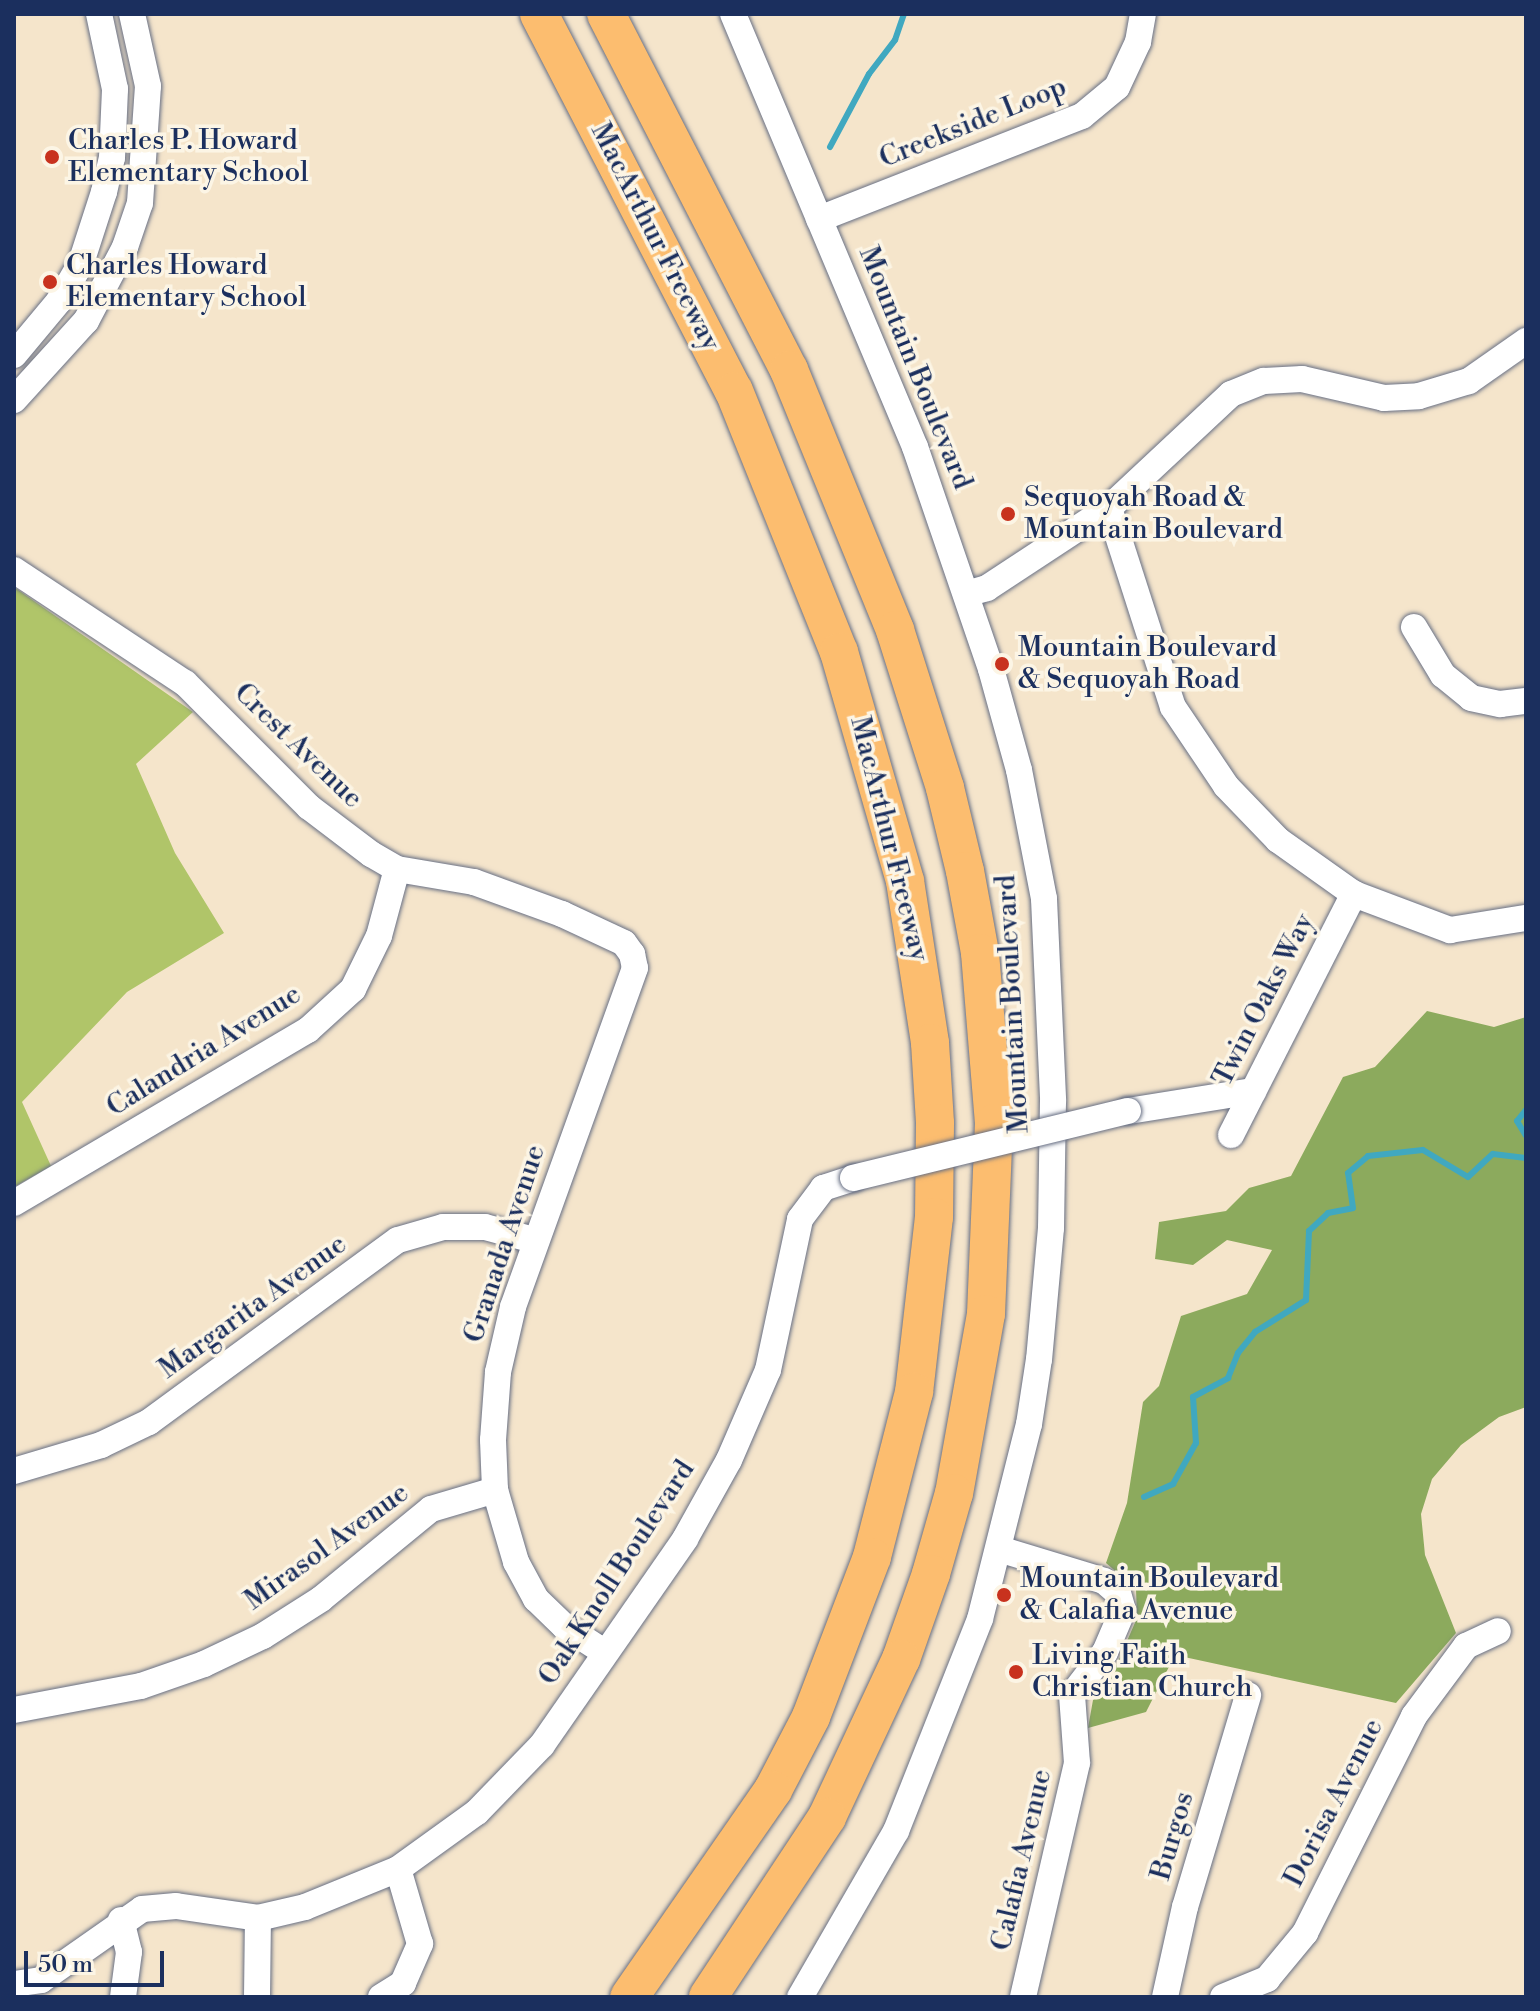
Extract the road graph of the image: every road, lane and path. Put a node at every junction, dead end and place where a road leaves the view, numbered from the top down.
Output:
1 (99, 14) edge
2 (132, 14) edge
3 (539, 14) edge
4 (606, 14) edge
5 (733, 14) edge
6 (1143, 14) edge
7 (819, 219) junction
8 (1526, 341) edge
9 (14, 355) edge
10 (14, 400) edge
11 (1109, 508) junction
12 (14, 570) edge
13 (966, 594) junction
14 (1414, 627) dead end
15 (1526, 701) edge
16 (397, 869) junction
17 (1354, 894) junction
18 (1526, 918) edge
19 (635, 968) joint
20 (1253, 1091) junction
21 (1231, 1135) dead end
22 (14, 1203) edge
23 (534, 1240) junction
24 (14, 1471) edge
25 (495, 1490) junction
26 (999, 1549) junction
27 (1498, 1631) dead end
28 (604, 1652) junction
29 (1248, 1695) dead end
30 (14, 1710) edge
31 (827, 1817) junction
32 (398, 1869) junction
33 (258, 1918) junction
34 (121, 1920) junction
35 (664, 1951) junction
36 (14, 1984) edge
37 (123, 1997) edge
38 (257, 1997) edge
39 (381, 1997) edge
40 (602, 1997) edge
41 (629, 1997) edge
42 (708, 1997) edge
43 (734, 1997) edge
44 (800, 1997) edge
45 (1023, 1997) edge
46 (1165, 1997) edge
47 (1223, 1997) edge

1 - 9 street
2 - 10 street
3 - 35 highway, MacArthur Freeway
4 - 31 highway
5 - 7 street, Mountain Boulevard
6 - 7 street, Creekside Loop
7 - 13 street, Mountain Boulevard
8 - 11 street
11 - 13 street
11 - 17 street
12 - 16 street, Crest Avenue
13 - 26 street, Mountain Boulevard
14 - 15 street
16 - 19 street, Crest Avenue
16 - 22 street, Calandria Avenue
17 - 18 street
17 - 20 street, Twin Oaks Way
19 - 23 street, Granada Avenue
20 - 21 street, Twin Oaks Way
20 - 28 street, Oak Knoll Boulevard, bridge
23 - 24 street, Margarita Avenue
23 - 25 street, Granada Avenue
25 - 28 street, Granada Avenue
25 - 30 street, Mirasol Avenue
26 - 44 street, Mountain Boulevard
26 - 45 street, Calafia Avenue
27 - 47 street, Dorisa Avenue
28 - 32 street, Oak Knoll Boulevard
29 - 46 street, Burgos
31 - 42 highway
31 - 43 highway
32 - 33 street, Oak Knoll Boulevard
32 - 39 street
33 - 34 street, Oak Knoll Boulevard
33 - 38 street
34 - 36 street, Oak Knoll Boulevard
34 - 37 street
35 - 40 highway
35 - 41 highway, MacArthur Freeway

